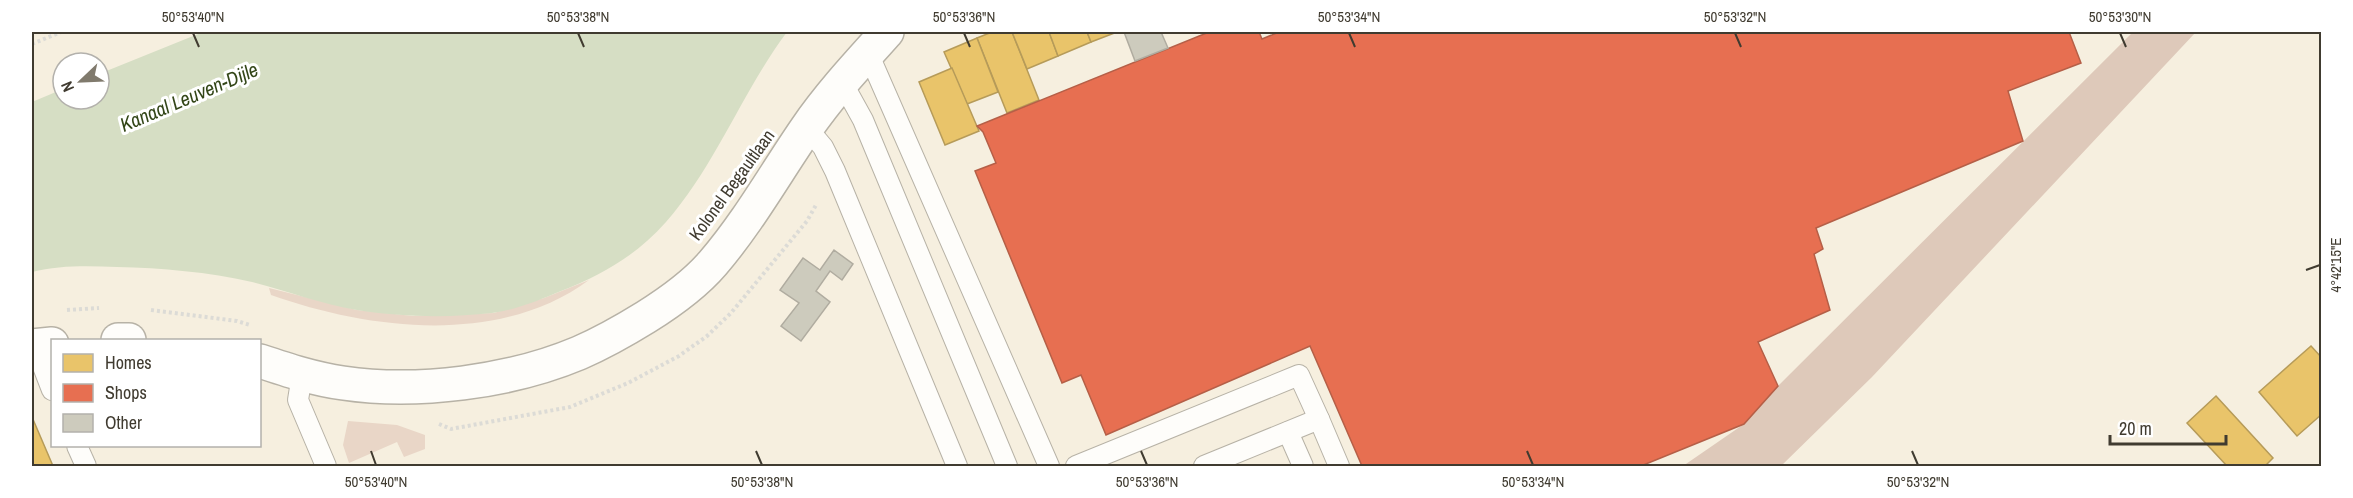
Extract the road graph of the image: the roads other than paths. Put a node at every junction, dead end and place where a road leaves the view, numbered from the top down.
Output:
1 (878, 42) edge
2 (842, 82) junction
3 (807, 128) junction
4 (40, 345) edge
5 (261, 361) edge
6 (302, 375) junction
7 (51, 386) edge
8 (1319, 419) junction
9 (1288, 432) junction
10 (77, 447) edge
11 (86, 466) edge
12 (326, 466) edge
13 (957, 466) edge
14 (1007, 466) edge
15 (1049, 466) edge
16 (1076, 466) edge
17 (1204, 466) edge
18 (1303, 466) edge
19 (1339, 466) edge

1 - 2 street, Kolonel Begaultlaan
1 - 15 lane
2 - 3 street, Kolonel Begaultlaan
2 - 14 lane
3 - 6 street, Kolonel Begaultlaan
3 - 13 lane
4 - 7 lane
5 - 6 street, Kolonel Begaultlaan
6 - 12 lane
8 - 9 lane
8 - 16 lane
8 - 19 lane
9 - 17 lane
9 - 18 lane
10 - 11 lane

